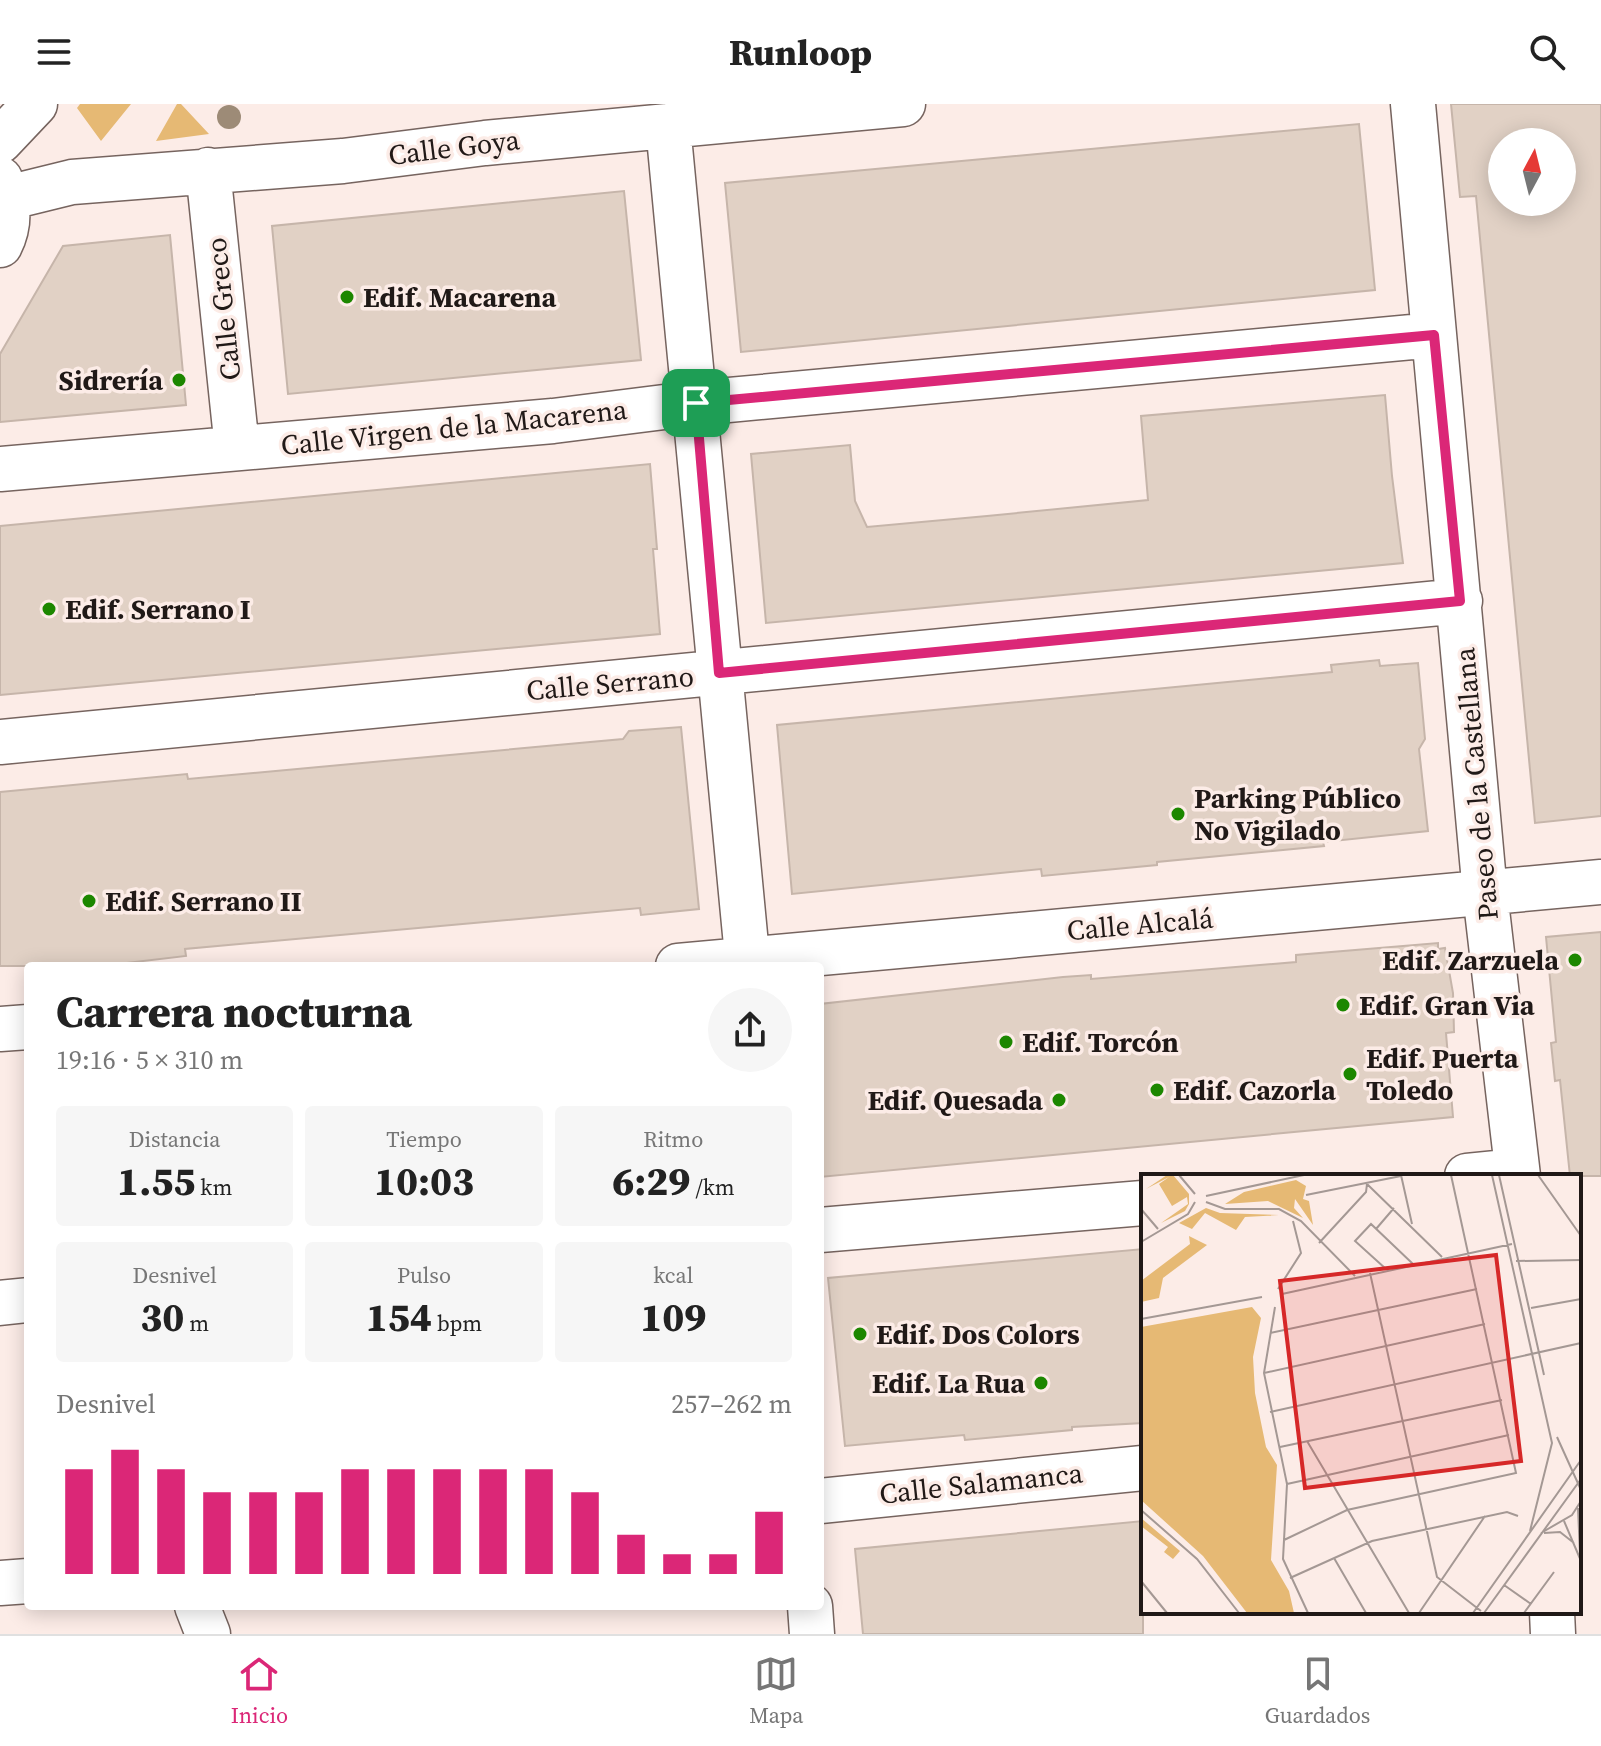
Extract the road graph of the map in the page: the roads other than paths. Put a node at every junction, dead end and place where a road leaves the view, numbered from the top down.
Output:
1 (35, 104) edge
2 (524, 104) edge
3 (903, 104) edge
4 (1413, 104) edge
5 (784, 109) edge
6 (668, 126) junction
7 (556, 136) junction
8 (0, 141) edge
9 (208, 170) junction
10 (3, 188) edge
11 (0, 245) edge
12 (1434, 335) junction
13 (696, 403) junction
14 (237, 448) junction
15 (0, 469) edge
16 (1460, 601) junction
17 (719, 673) junction
18 (0, 742) edge
19 (1601, 882) edge
20 (1485, 893) junction
21 (748, 962) edge
22 (759, 962) edge
23 (24, 1027) edge
24 (0, 1029) edge
25 (1517, 1174) edge
26 (1141, 1203) edge
27 (824, 1230) edge
28 (24, 1300) edge
29 (0, 1303) edge
30 (1141, 1468) edge
31 (824, 1501) edge
32 (24, 1581) edge
33 (0, 1583) edge
34 (199, 1610) edge
35 (810, 1610) edge
36 (1552, 1614) edge
37 (208, 1634) edge
38 (812, 1634) edge
39 (1553, 1634) edge

1 - 8 street
2 - 7 street
3 - 5 street, Calle Goya
4 - 12 street, Paseo de la Castellana
5 - 6 street, Calle Goya
6 - 7 street, Calle Goya
6 - 13 street
7 - 9 street, Calle Goya
9 - 10 street, Calle Goya
9 - 14 street, Calle Greco
10 - 11 street
12 - 13 street, Calle Virgen de la Macarena
12 - 16 street, Paseo de la Castellana
13 - 14 street, Calle Virgen de la Macarena
13 - 17 street
14 - 15 street, Calle Virgen de la Macarena
16 - 17 street, Calle Serrano
16 - 20 street, Paseo de la Castellana
17 - 18 street, Calle Serrano
17 - 21 street
19 - 20 street, Calle Alcalá
20 - 22 street, Calle Alcalá
20 - 25 street, Paseo de la Castellana
23 - 24 street
26 - 27 street
28 - 29 street
30 - 31 street, Calle Salamanca
32 - 33 street
34 - 37 street
35 - 38 street
36 - 39 street

